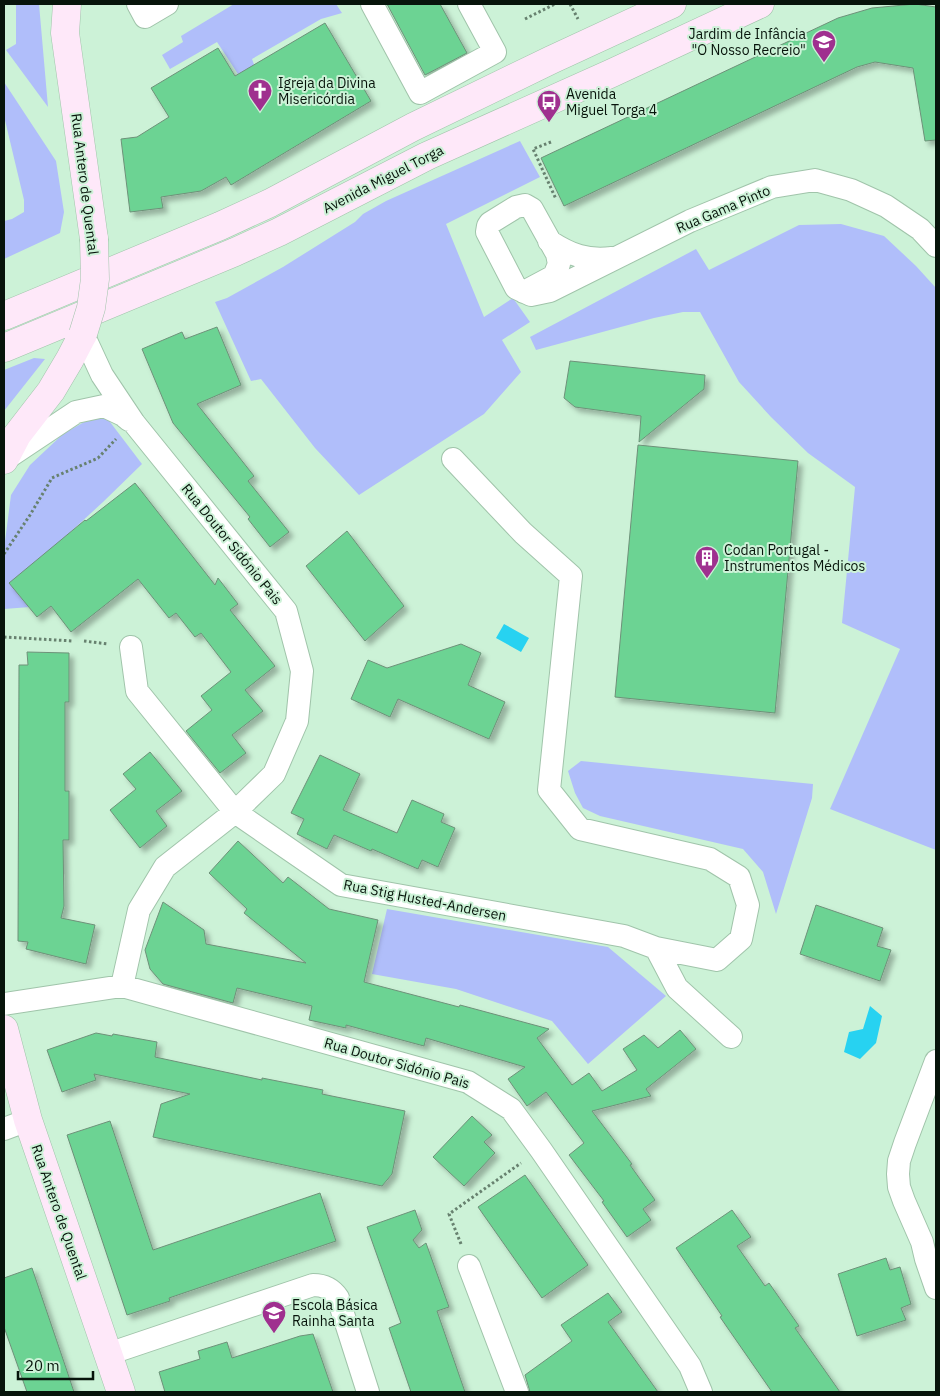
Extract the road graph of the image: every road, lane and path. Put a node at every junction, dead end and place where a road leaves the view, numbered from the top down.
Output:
1 (67, 4) edge
2 (138, 4) edge
3 (167, 4) edge
4 (372, 4) edge
5 (469, 4) edge
6 (555, 4) edge
7 (570, 4) edge
8 (672, 4) edge
9 (760, 4) edge
10 (525, 19) dead end
11 (579, 20) dead end
12 (551, 142) dead end
13 (556, 200) dead end
14 (549, 241) junction
15 (936, 246) edge
16 (616, 258) junction
17 (524, 292) junction
18 (4, 316) edge
19 (83, 334) junction
20 (4, 348) edge
21 (134, 423) junction
22 (116, 439) dead end
23 (453, 459) dead end
24 (4, 460) edge
25 (4, 554) edge
26 (4, 637) edge
27 (73, 641) dead end
28 (131, 647) dead end
29 (235, 812) junction
30 (656, 948) junction
31 (122, 986) junction
32 (4, 1004) edge
33 (4, 1029) edge
34 (731, 1037) dead end
35 (936, 1062) edge
36 (16, 1125) edge
37 (541, 1150) junction
38 (927, 1229) edge
39 (469, 1266) joint
40 (936, 1288) edge
41 (108, 1354) junction
42 (121, 1392) edge
43 (368, 1392) edge
44 (517, 1392) edge
45 (701, 1392) edge

1 - 19 main road, Rua Antero de Quental, bridge
2 - 3 street
4 - 5 street
6 - 10 path
7 - 11 path
8 - 18 main road
9 - 20 main road, Avenida Miguel Torga
12 - 13 path
14 - 16 street, Rua Gama Pinto
14 - 17 street
14 - 17 street
15 - 16 street, Rua Gama Pinto
16 - 17 street, Rua Gama Pinto
19 - 21 street, Rua Doutor Sidónio Pais
19 - 24 main road, Rua Antero de Quental
21 - 24 street
21 - 29 street, Rua Doutor Sidónio Pais
22 - 25 path
23 - 30 street, Rua Stig Husted-Andersen
26 - 27 path
28 - 29 street, Rua Stig Husted-Andersen
29 - 30 street, Rua Stig Husted-Andersen
29 - 31 street, Rua Doutor Sidónio Pais
30 - 34 street
31 - 32 street, Rua Doutor Sidónio Pais
31 - 37 street, Rua Doutor Sidónio Pais
33 - 36 main road, Rua Antero de Quental
35 - 38 street
36 - 41 main road, Rua Antero de Quental
37 - 39 path
37 - 45 street, Rua Doutor Sidónio Pais
38 - 40 street
39 - 44 street
41 - 42 main road, Rua Antero de Quental
41 - 43 street

